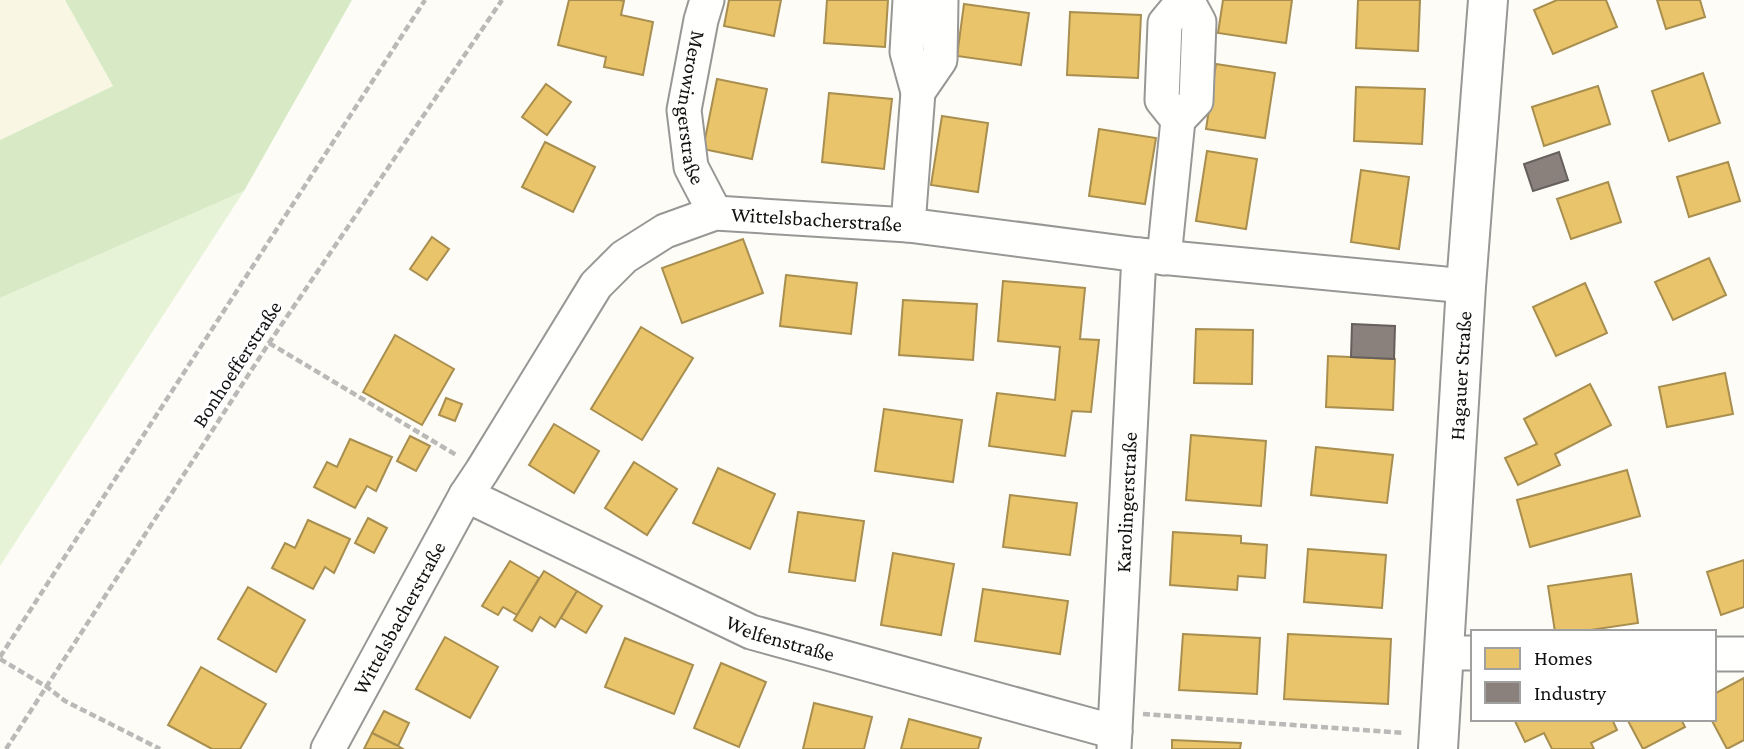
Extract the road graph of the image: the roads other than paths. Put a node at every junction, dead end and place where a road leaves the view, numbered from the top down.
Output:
1 (707, 0) edge
2 (910, 0) edge
3 (941, 0) edge
4 (1185, 0) edge
5 (1488, 0) edge
6 (918, 92) junction
7 (715, 213) junction
8 (908, 225) junction
9 (1151, 257) junction
10 (1466, 286) junction
11 (474, 483) junction
12 (1459, 653) edge
13 (1716, 654) edge
14 (1744, 654) edge
15 (1115, 732) edge
16 (328, 749) edge
17 (1438, 749) edge

1 - 7 street, Merowingerstraße
2 - 6 street
3 - 6 street
4 - 9 street
5 - 10 street, Hagauer Straße
6 - 8 street
7 - 8 street, Wittelsbacherstraße
7 - 11 street, Wittelsbacherstraße
8 - 9 street, Wittelsbacherstraße
9 - 10 street, Wittelsbacherstraße
9 - 15 street, Karolingerstraße
10 - 12 street, Hagauer Straße
11 - 15 street, Welfenstraße
11 - 16 street, Wittelsbacherstraße
12 - 17 street, Hagauer Straße
13 - 14 street

